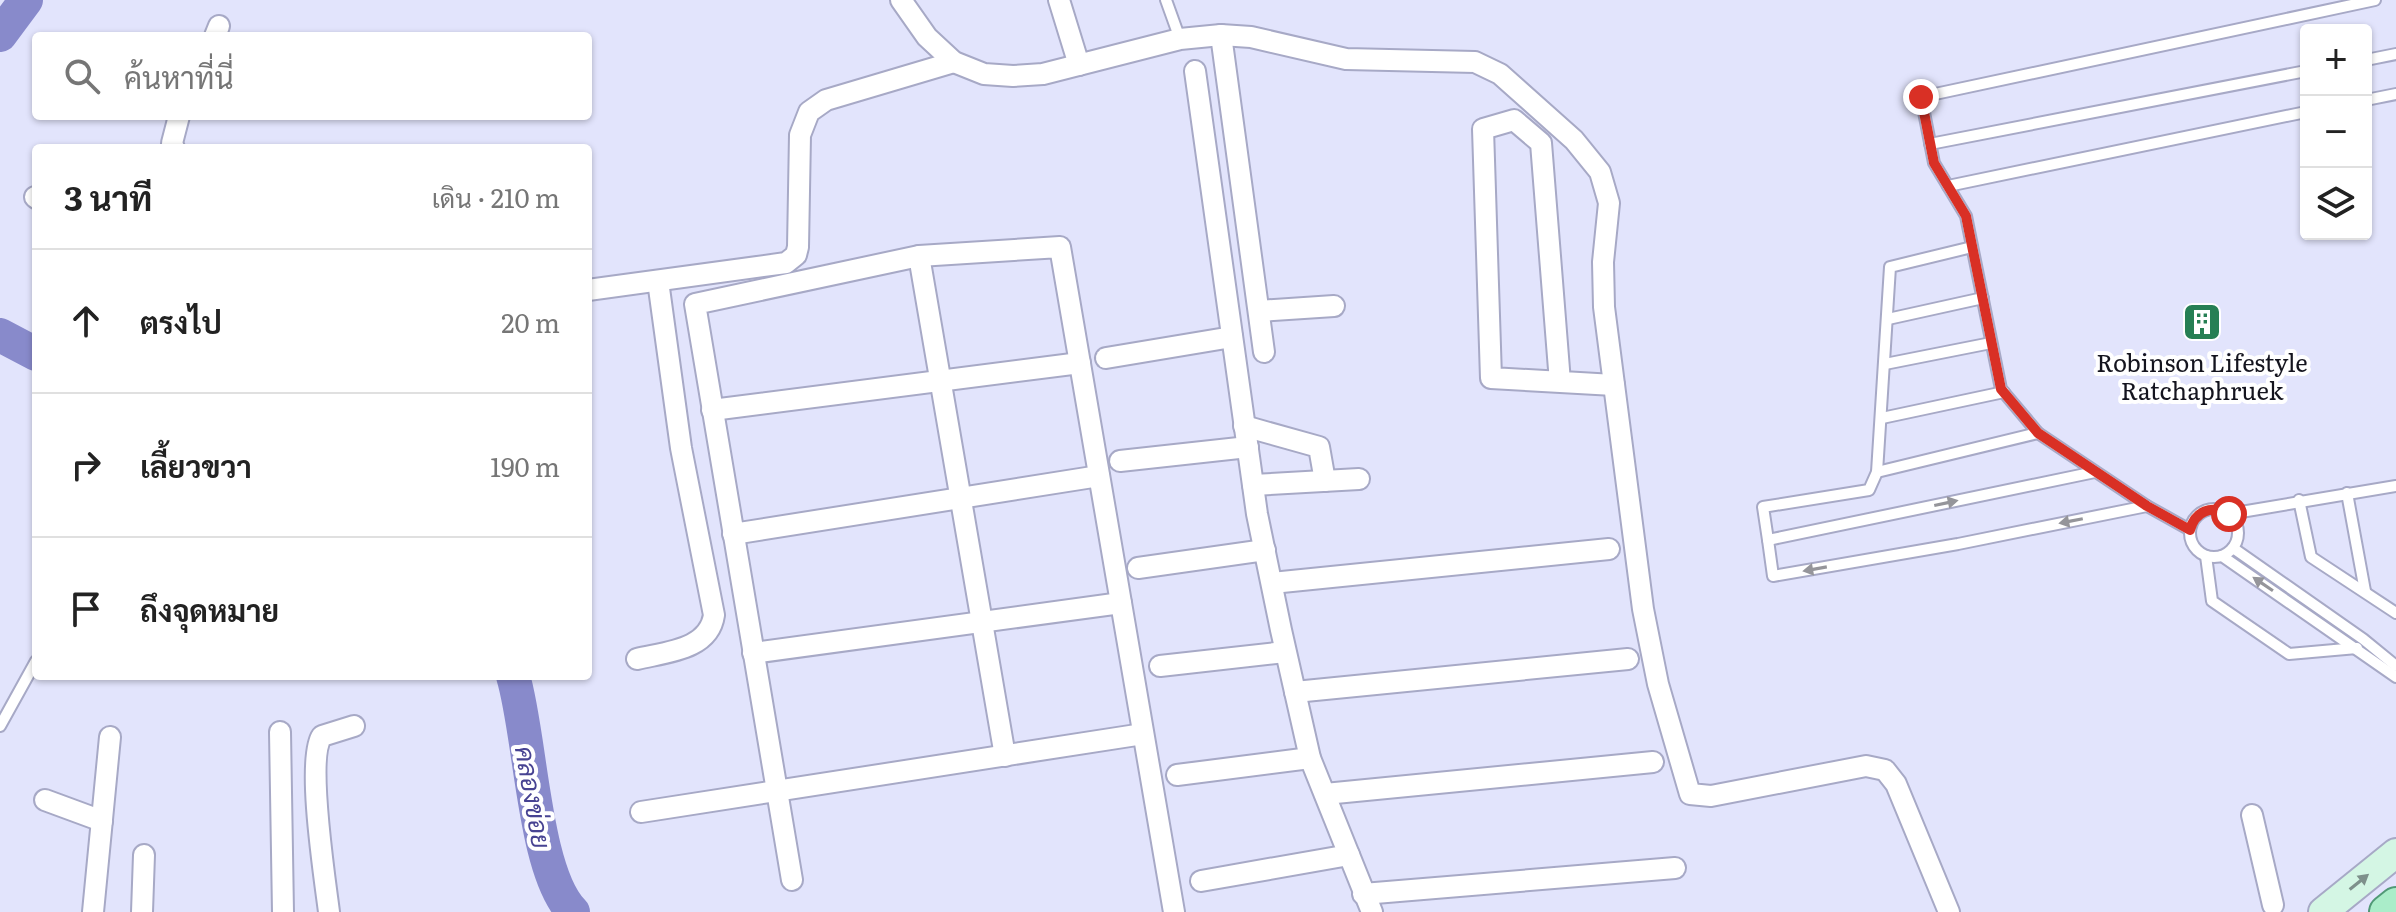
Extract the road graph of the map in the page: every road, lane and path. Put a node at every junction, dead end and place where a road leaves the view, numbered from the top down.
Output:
1 (901, 0) edge
2 (1059, 0) edge
3 (1166, 0) edge
4 (2375, 0) edge
5 (1221, 35) junction
6 (1180, 39) junction
7 (2396, 54) edge
8 (2372, 59) edge
9 (954, 62) junction
10 (1079, 65) junction
11 (1195, 71) dead end
12 (2300, 72) edge
13 (2396, 94) edge
14 (2372, 99) edge
15 (2300, 113) edge
16 (178, 120) edge
17 (172, 144) edge
18 (1930, 144) junction
19 (1948, 186) junction
20 (1972, 247) junction
21 (919, 256) junction
22 (658, 281) junction
23 (592, 289) edge
24 (1983, 298) junction
25 (1334, 306) dead end
26 (1259, 311) junction
27 (1888, 319) junction
28 (1232, 337) junction
29 (1991, 343) junction
30 (1264, 352) dead end
31 (1106, 358) dead end
32 (1080, 363) junction
33 (1885, 364) junction
34 (940, 381) junction
35 (1560, 382) junction
36 (1614, 385) junction
37 (2004, 392) junction
38 (712, 410) junction
39 (1882, 418) junction
40 (2038, 433) junction
41 (1246, 436) junction
42 (1120, 461) dead end
43 (1877, 472) junction
44 (2095, 472) junction
45 (1099, 476) junction
46 (1359, 479) dead end
47 (1325, 481) junction
48 (1253, 485) junction
49 (2396, 487) edge
50 (2347, 493) junction
51 (961, 498) junction
52 (2299, 500) junction
53 (2147, 506) junction
54 (2229, 514) junction
55 (2190, 530) junction
56 (733, 534) junction
57 (1768, 540) junction
58 (2233, 548) junction
59 (1609, 549) dead end
60 (1265, 550) junction
61 (2206, 556) junction
62 (2222, 556) junction
63 (1138, 568) dead end
64 (1272, 583) junction
65 (2365, 591) junction
66 (1121, 603) junction
67 (2396, 613) edge
68 (982, 622) junction
69 (2357, 648) junction
70 (1285, 652) junction
71 (753, 653) junction
72 (637, 659) dead end
73 (1628, 659) dead end
74 (1160, 666) dead end
75 (2396, 666) edge
76 (32, 668) edge
77 (2396, 677) edge
78 (1295, 692) junction
79 (0, 726) edge
80 (354, 726) dead end
81 (280, 732) dead end
82 (1143, 734) junction
83 (110, 737) dead end
84 (1005, 756) junction
85 (1310, 758) junction
86 (1653, 762) dead end
87 (1177, 775) dead end
88 (777, 791) junction
89 (1325, 794) junction
90 (45, 800) dead end
91 (641, 812) dead end
92 (2252, 815) dead end
93 (102, 821) junction
94 (2396, 853) edge
95 (144, 855) dead end
96 (1349, 855) junction
97 (1675, 868) dead end
98 (792, 880) dead end
99 (1201, 881) dead end
100 (1368, 903) edge
101 (2396, 904) edge
102 (2274, 910) edge
103 (93, 912) edge
104 (142, 912) edge
105 (283, 912) edge
106 (329, 912) edge
107 (1174, 912) edge
108 (1949, 912) edge
109 (2323, 912) edge
110 (2386, 912) edge

1 - 9 street
2 - 10 street
3 - 6 lane
4 - 18 lane
5 - 6 street
5 - 26 street
5 - 36 street
6 - 10 street
7 - 8 lane
9 - 10 street
9 - 22 street
11 - 28 street
12 - 18 lane
13 - 14 lane
15 - 19 lane
16 - 17 street
18 - 19 lane
19 - 20 lane
20 - 24 lane
20 - 27 lane
21 - 32 street
21 - 34 street
21 - 38 street
22 - 23 street
22 - 72 street
24 - 27 lane
24 - 29 lane
25 - 26 street
26 - 30 street
27 - 33 lane
28 - 31 street
28 - 41 street
29 - 33 lane
29 - 37 lane
32 - 34 street
32 - 45 street
33 - 39 lane
34 - 38 street
34 - 51 street
35 - 35 street
35 - 36 street
36 - 108 street
37 - 39 lane
37 - 40 lane
38 - 56 street
39 - 43 lane
40 - 43 lane
40 - 44 lane
41 - 42 street
41 - 47 street
41 - 48 street
43 - 57 lane
44 - 53 lane
57 -> 44 lane
45 - 51 street
45 - 66 street
46 - 47 street
47 - 48 street
48 - 60 street
49 - 50 lane
50 - 52 lane
50 - 65 lane
51 - 56 street
51 - 68 street
52 - 54 lane
52 - 65 lane
53 - 55 lane
53 -> 57 lane
54 - 55 lane
54 - 58 lane
55 - 61 lane
56 - 71 street
58 - 62 lane
58 - 75 lane
59 - 64 street
60 - 63 street
60 - 64 street
61 - 62 lane
61 - 69 lane
69 -> 62 lane
64 - 70 street
65 - 67 lane
66 - 68 street
66 - 82 street
68 - 71 street
68 - 84 street
69 - 77 lane
70 - 74 street
70 - 78 street
71 - 88 street
73 - 78 street
76 - 79 lane
78 - 85 street
80 - 106 street
81 - 105 street
82 - 84 street
82 - 107 street
83 - 93 street
84 - 88 street
85 - 87 street
85 - 89 street
86 - 89 street
88 - 91 street
88 - 98 street
89 - 96 street
90 - 93 street
92 - 102 street
93 - 103 street
109 -> 94 main road
95 - 104 street
96 - 99 street
96 - 100 street
97 - 100 street
101 - 110 main road

